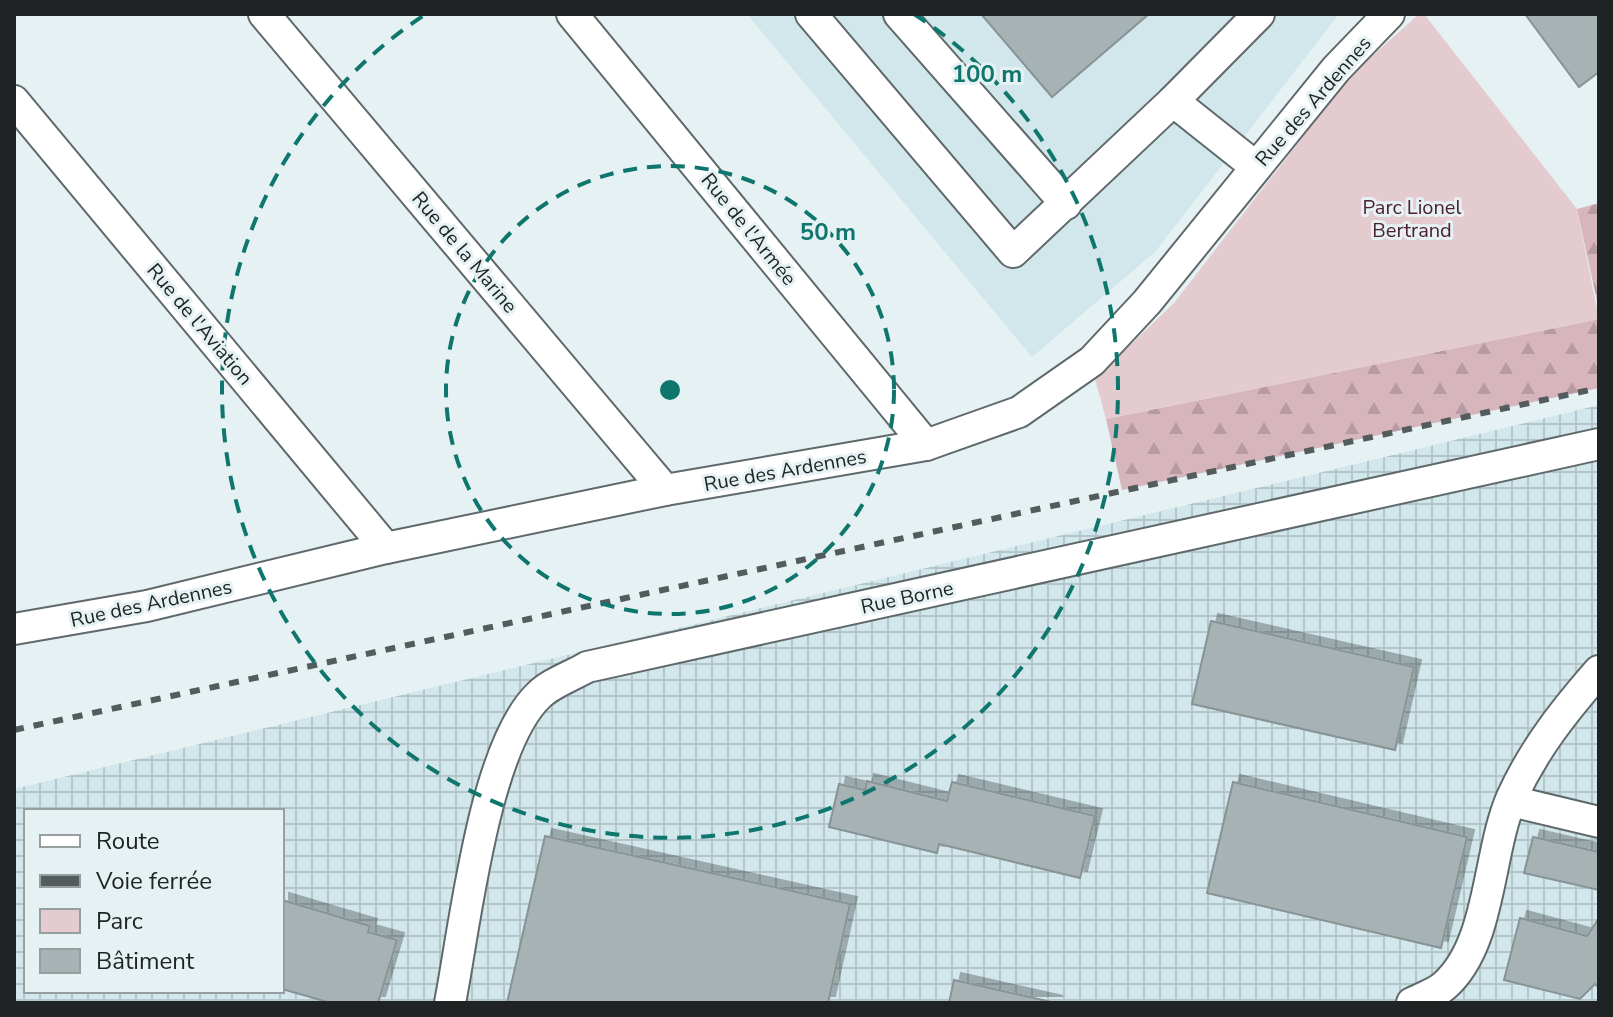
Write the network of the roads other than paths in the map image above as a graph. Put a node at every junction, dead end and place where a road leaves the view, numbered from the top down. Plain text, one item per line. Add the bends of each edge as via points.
1 (264, 14) edge
2 (572, 14) edge
3 (811, 14) edge
4 (899, 14) edge
5 (1259, 14) edge
6 (1389, 14) edge
7 (14, 101) edge
8 (1173, 101) junction
9 (1256, 167) junction
10 (1066, 204) junction
11 (1599, 444) edge
12 (926, 445) junction
13 (665, 490) junction
14 (386, 548) junction
15 (14, 629) edge
16 (1599, 671) edge
17 (1511, 801) junction
18 (1599, 822) edge
19 (450, 1003) edge
20 (1412, 1003) edge

1 - 13 street, Rue de la Marine
2 - 12 street, Rue de l'Armée
3 - 10 street via 1013,252
4 - 10 street
5 - 8 street
6 - 9 street, Rue des Ardennes
7 - 14 street, Rue de l'Aviation
8 - 9 street
8 - 10 street
9 - 12 street, Rue des Ardennes via 1155,293 1092,361 1019,412
11 - 19 street, Rue Borne via 587,667 539,694 512,732 492,785
12 - 13 street, Rue des Ardennes
13 - 14 street, Rue des Ardennes
14 - 15 street, Rue des Ardennes via 136,609
16 - 17 street via 1534,750
17 - 18 street
17 - 20 street via 1475,943 1444,986

